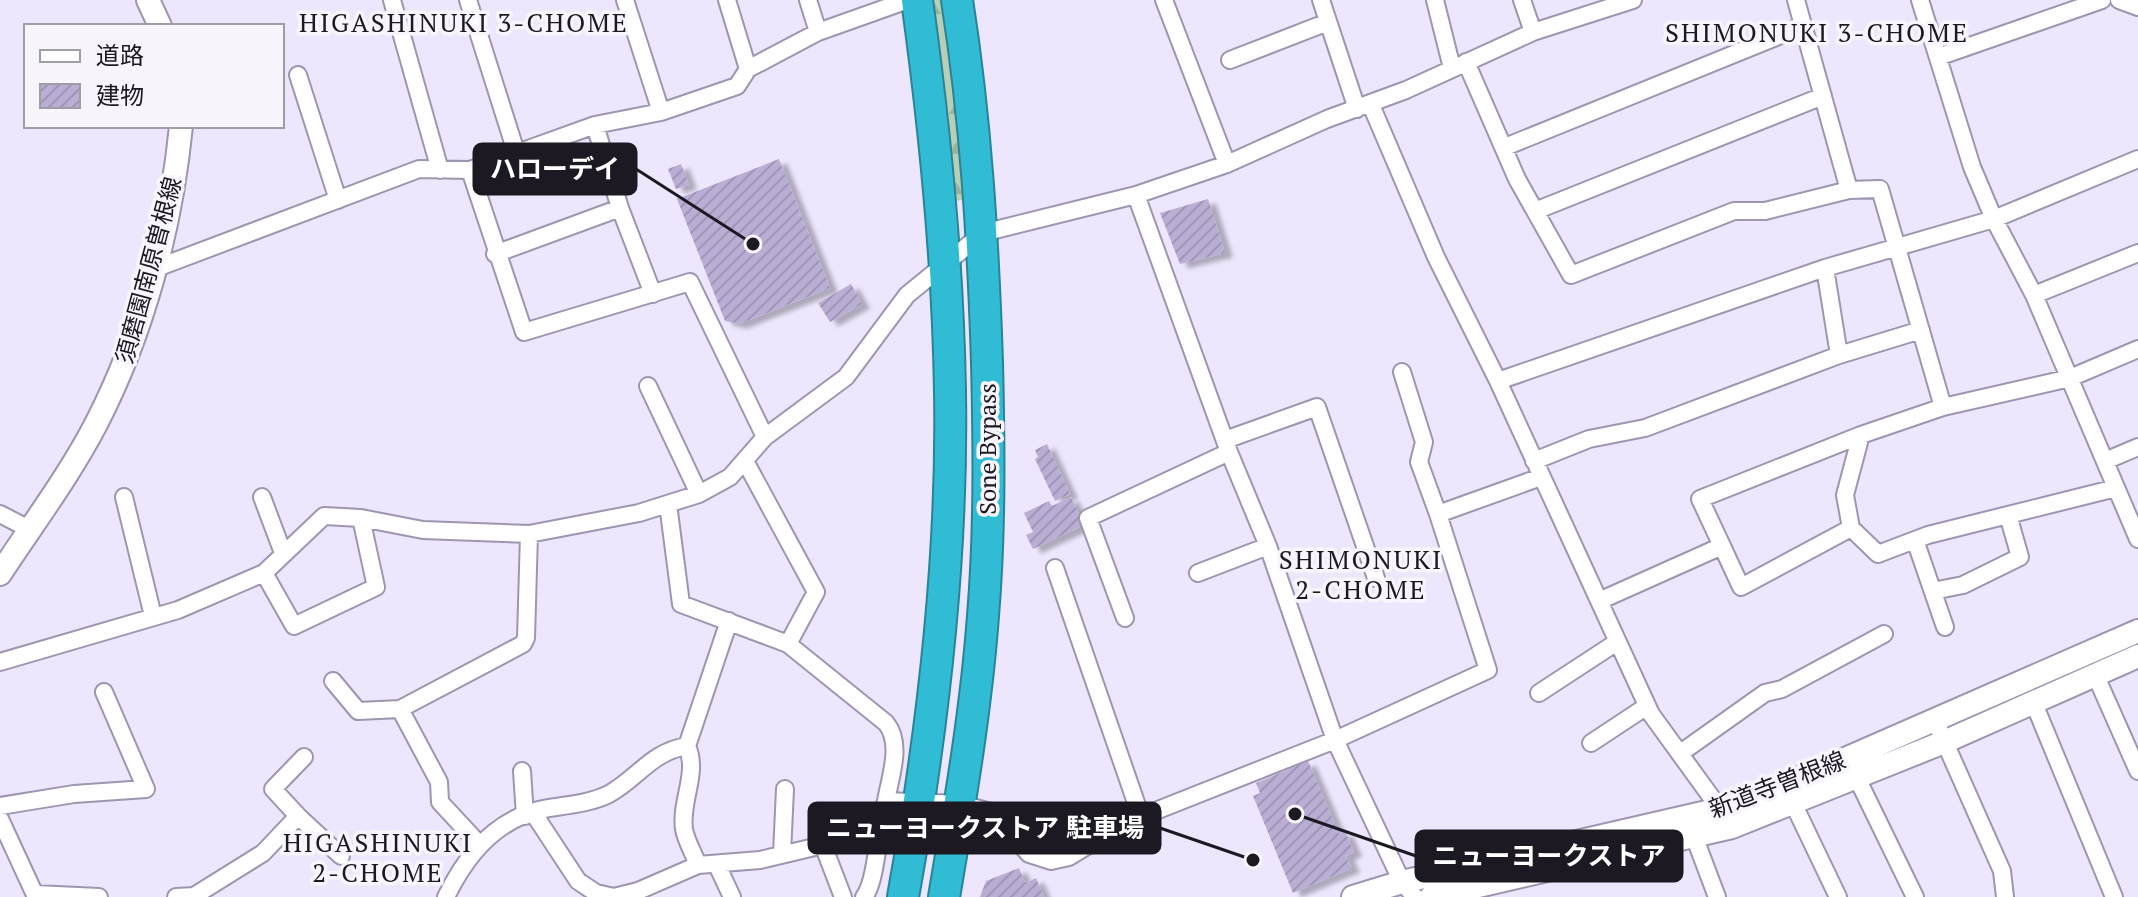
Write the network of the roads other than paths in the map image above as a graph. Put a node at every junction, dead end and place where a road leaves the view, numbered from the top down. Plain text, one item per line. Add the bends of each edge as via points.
1 (148, 0) edge
2 (392, 0) edge
3 (468, 0) edge
4 (625, 0) edge
5 (727, 0) edge
6 (808, 0) edge
7 (908, 0) edge
8 (917, 0) edge
9 (957, 0) edge
10 (1164, 0) edge
11 (1321, 0) edge
12 (1435, 0) edge
13 (1522, 0) edge
14 (1796, 0) edge
15 (1920, 0) edge
16 (2102, 0) edge
17 (2119, 0) edge
18 (1623, 2) edge
19 (2138, 7) edge
20 (1328, 22) junction
21 (159, 24) edge
22 (1803, 26) junction
23 (818, 32) junction
24 (1533, 32) junction
25 (1938, 57) junction
26 (1230, 60) dead end
27 (1459, 65) junction
28 (748, 69) junction
29 (298, 75) dead end
30 (1823, 96) junction
31 (1364, 107) junction
32 (661, 112) junction
33 (595, 125) junction
34 (181, 128) edge
35 (1505, 147) junction
36 (517, 155) junction
37 (2138, 159) edge
38 (1227, 164) junction
39 (440, 170) junction
40 (470, 170) junction
41 (1849, 190) junction
42 (1136, 195) junction
43 (338, 200) junction
44 (620, 208) junction
45 (1535, 211) junction
46 (1994, 219) junction
47 (983, 233) junction
48 (1897, 247) junction
49 (2138, 253) edge
50 (495, 254) junction
51 (946, 267) junction
52 (1825, 268) junction
53 (154, 269) junction
54 (653, 294) junction
55 (2034, 295) junction
56 (1921, 330) junction
57 (2138, 349) edge
58 (1839, 355) junction
59 (1402, 372) dead end
60 (2070, 378) junction
61 (1498, 381) junction
62 (648, 386) dead end
63 (1943, 407) junction
64 (1861, 435) junction
65 (765, 437) junction
66 (1227, 446) junction
67 (2138, 447) edge
68 (745, 461) junction
69 (2105, 461) junction
70 (1537, 469) junction
71 (2116, 488) junction
72 (699, 494) junction
73 (124, 497) dead end
74 (262, 497) dead end
75 (668, 504) junction
76 (0, 514) edge
77 (1438, 514) junction
78 (2008, 515) junction
79 (361, 518) junction
80 (1851, 528) junction
81 (29, 529) junction
82 (529, 534) junction
83 (2138, 539) edge
84 (1915, 540) junction
85 (1268, 546) junction
86 (1722, 546) junction
87 (283, 553) junction
88 (1055, 568) dead end
89 (264, 573) junction
90 (1198, 573) dead end
91 (0, 574) edge
92 (1376, 578) dead end
93 (1933, 591) junction
94 (1599, 601) junction
95 (153, 616) junction
96 (1125, 618) dead end
97 (729, 621) junction
98 (1945, 627) dead end
99 (2138, 631) edge
100 (1884, 634) dead end
101 (1617, 642) junction
102 (788, 644) junction
103 (2138, 656) edge
104 (0, 662) edge
105 (2095, 674) junction
106 (333, 681) dead end
107 (104, 692) dead end
108 (1539, 693) dead end
109 (2033, 701) junction
110 (1647, 706) junction
111 (400, 709) junction
112 (1935, 720) junction
113 (1335, 740) junction
114 (1944, 742) junction
115 (1591, 743) dead end
116 (687, 746) junction
117 (1682, 752) junction
118 (304, 757) dead end
119 (522, 771) dead end
120 (2138, 771) edge
121 (1857, 778) junction
122 (785, 789) dead end
123 (886, 801) junction
124 (920, 801) junction
125 (960, 804) junction
126 (1794, 805) junction
127 (0, 806) edge
128 (529, 815) junction
129 (298, 816) junction
130 (1141, 817) junction
131 (1726, 818) junction
132 (0, 819) edge
133 (1694, 836) junction
134 (478, 843) junction
135 (782, 854) junction
136 (341, 856) dead end
137 (698, 865) junction
138 (717, 865) junction
139 (1408, 889) edge
140 (35, 896) edge
141 (99, 897) edge
142 (176, 897) edge
143 (446, 897) edge
144 (732, 897) edge
145 (843, 897) edge
146 (864, 897) edge
147 (903, 897) edge
148 (944, 897) edge
149 (1353, 897) edge
150 (1431, 897) edge
151 (1717, 897) edge
152 (1838, 897) edge
153 (1915, 897) edge
154 (2005, 897) edge
155 (2114, 897) edge

1 - 21 main road
2 - 39 street
3 - 36 street
4 - 32 street
5 - 28 street
6 - 23 street
7 - 23 street
8 - 51 highway, Sone Bypass
9 - 47 highway, Sone Bypass
10 - 38 street
11 - 20 street
12 - 27 street
13 - 24 street
14 - 22 street
15 - 25 street
16 - 25 street
17 - 19 street
18 - 24 street
20 - 26 street
20 - 31 street
22 - 30 street
22 - 35 street
23 - 28 street
24 - 27 street
25 - 46 street
27 - 31 street
27 - 35 street
28 - 32 street via 737,86
29 - 43 street
30 - 41 street
30 - 45 street
31 - 38 street
31 - 61 street
32 - 33 street
33 - 36 street
33 - 44 street
34 - 53 main road, 須磨園南原曽根線 via 176,178
35 - 45 street
36 - 40 street
37 - 46 street
38 - 42 street
39 - 40 street
39 - 43 street via 419,169
40 - 50 street
41 - 45 street via 1765,211 1734,211 1571,275
41 - 48 street via 1880,189
42 - 47 street
42 - 66 street
43 - 53 street
44 - 50 street
44 - 54 street
46 - 48 street
46 - 55 street
47 - 51 street
47 - 125 highway, Sone Bypass via 989,483 984,614
48 - 52 street
48 - 56 street
49 - 55 street
50 - 54 street via 524,332
51 - 65 street via 907,295 846,377
51 - 124 highway, Sone Bypass via 948,502 943,603
52 - 58 street
52 - 61 street
53 - 81 main road, 須磨園南原曽根線 via 129,353 95,427
54 - 65 street via 690,282
55 - 60 street
56 - 58 street
56 - 63 street
57 - 60 street
58 - 70 street via 1645,428 1589,439
59 - 77 street via 1424,442 1419,462
60 - 63 street
60 - 69 street
61 - 70 street
62 - 72 street
63 - 64 street
64 - 80 street via 1845,495
64 - 86 street via 1700,499
65 - 68 street
66 - 85 street
66 - 92 street via 1317,407
66 - 96 street via 1088,518
67 - 69 street
68 - 72 street via 730,477
68 - 102 street via 816,592
69 - 71 street
70 - 77 street
70 - 94 street
71 - 78 street
71 - 83 street
72 - 75 street
73 - 95 street
74 - 87 street
75 - 82 street
75 - 97 street via 681,604
76 - 81 street
77 - 113 street via 1488,670
78 - 84 street
78 - 93 street via 2020,557 1963,585
79 - 82 street via 423,530
79 - 87 street via 324,516
79 - 89 street via 376,587 294,626
80 - 84 street via 1878,554
80 - 86 street via 1741,587
81 - 91 main road, 須磨園南原曽根線
82 - 111 street via 523,644
84 - 93 street
85 - 90 street
85 - 113 street
86 - 94 street
87 - 89 street
88 - 130 street
89 - 95 street
93 - 98 street
94 - 101 street
95 - 104 street
97 - 102 street
97 - 116 street
99 - 112 main road, 新道寺曽根線
100 - 117 street via 1765,693
101 - 108 street
101 - 110 street
102 - 123 street via 892,731 895,748
103 - 105 main road, 新道寺曽根線
105 - 109 main road, 新道寺曽根線
105 - 120 street
106 - 111 street via 358,711
107 - 127 street via 146,789
109 - 114 main road, 新道寺曽根線
109 - 155 street
110 - 115 street
110 - 117 street
111 - 134 street via 439,782 440,802
112 - 114 street
112 - 131 main road, 新道寺曽根線
113 - 130 street
113 - 139 street
114 - 121 main road, 新道寺曽根線
114 - 154 street via 2002,871
116 - 128 street via 656,755 600,798
116 - 137 street via 691,778 684,827
117 - 131 street
118 - 129 street via 273,789
119 - 128 street
121 - 126 main road, 新道寺曽根線
121 - 153 street
122 - 135 street
123 - 124 street
123 - 146 street via 870,889
124 - 125 street
124 - 147 highway, Sone Bypass
125 - 130 street via 991,812 1029,854 1051,861 1069,857
125 - 148 highway, Sone Bypass
126 - 131 main road, 新道寺曽根線
126 - 152 street
128 - 134 street
128 - 137 street via 578,881 596,893 614,897 638,891
129 - 136 street
129 - 142 street via 263,853 194,896
131 - 133 main road, 新道寺曽根線
131 - 139 main road, 新道寺曽根線
132 - 140 street
133 - 150 main road, 新道寺曽根線
133 - 151 street
134 - 143 street
135 - 138 street
135 - 145 street via 823,845
137 - 138 street
138 - 144 street
139 - 149 main road, 新道寺曽根線
140 - 141 street

